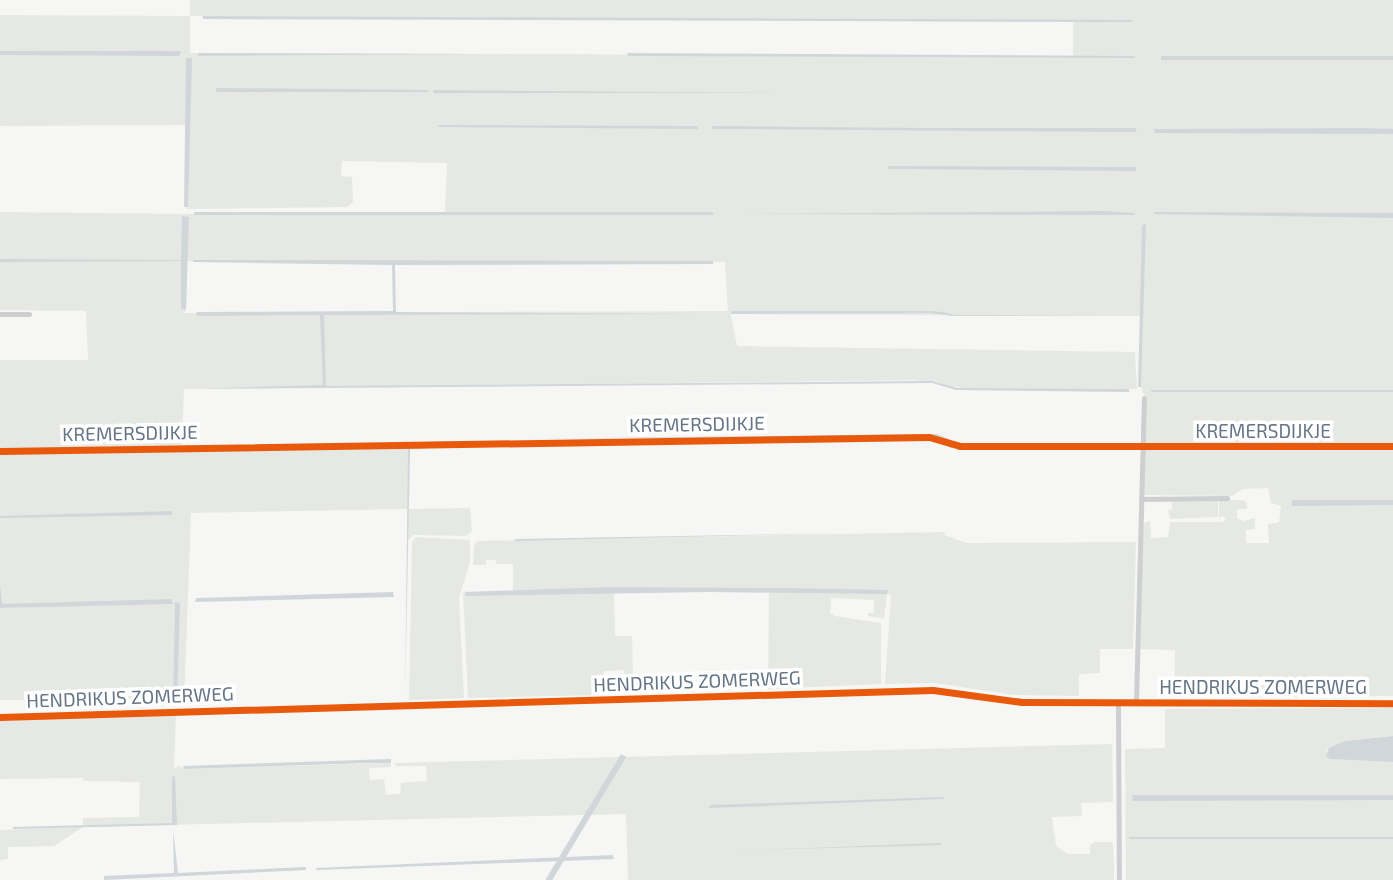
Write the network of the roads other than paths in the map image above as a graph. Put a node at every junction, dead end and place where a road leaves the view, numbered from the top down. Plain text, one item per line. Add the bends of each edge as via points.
1 (0, 314) edge
2 (29, 314) dead end
3 (1144, 398) dead end
4 (1227, 498) dead end
5 (1141, 499) junction
6 (1136, 702) junction
7 (1118, 703) junction
8 (1393, 703) edge
9 (0, 717) edge
10 (1119, 880) edge

1 - 2 street
3 - 5 street, HENDRIKUS ZOMERWEG
4 - 5 street
5 - 6 street, HENDRIKUS ZOMERWEG
6 - 7 street, HENDRIKUS ZOMERWEG
6 - 8 street, HENDRIKUS ZOMERWEG
7 - 9 street, HENDRIKUS ZOMERWEG via 1011,702 933,690
7 - 10 street

